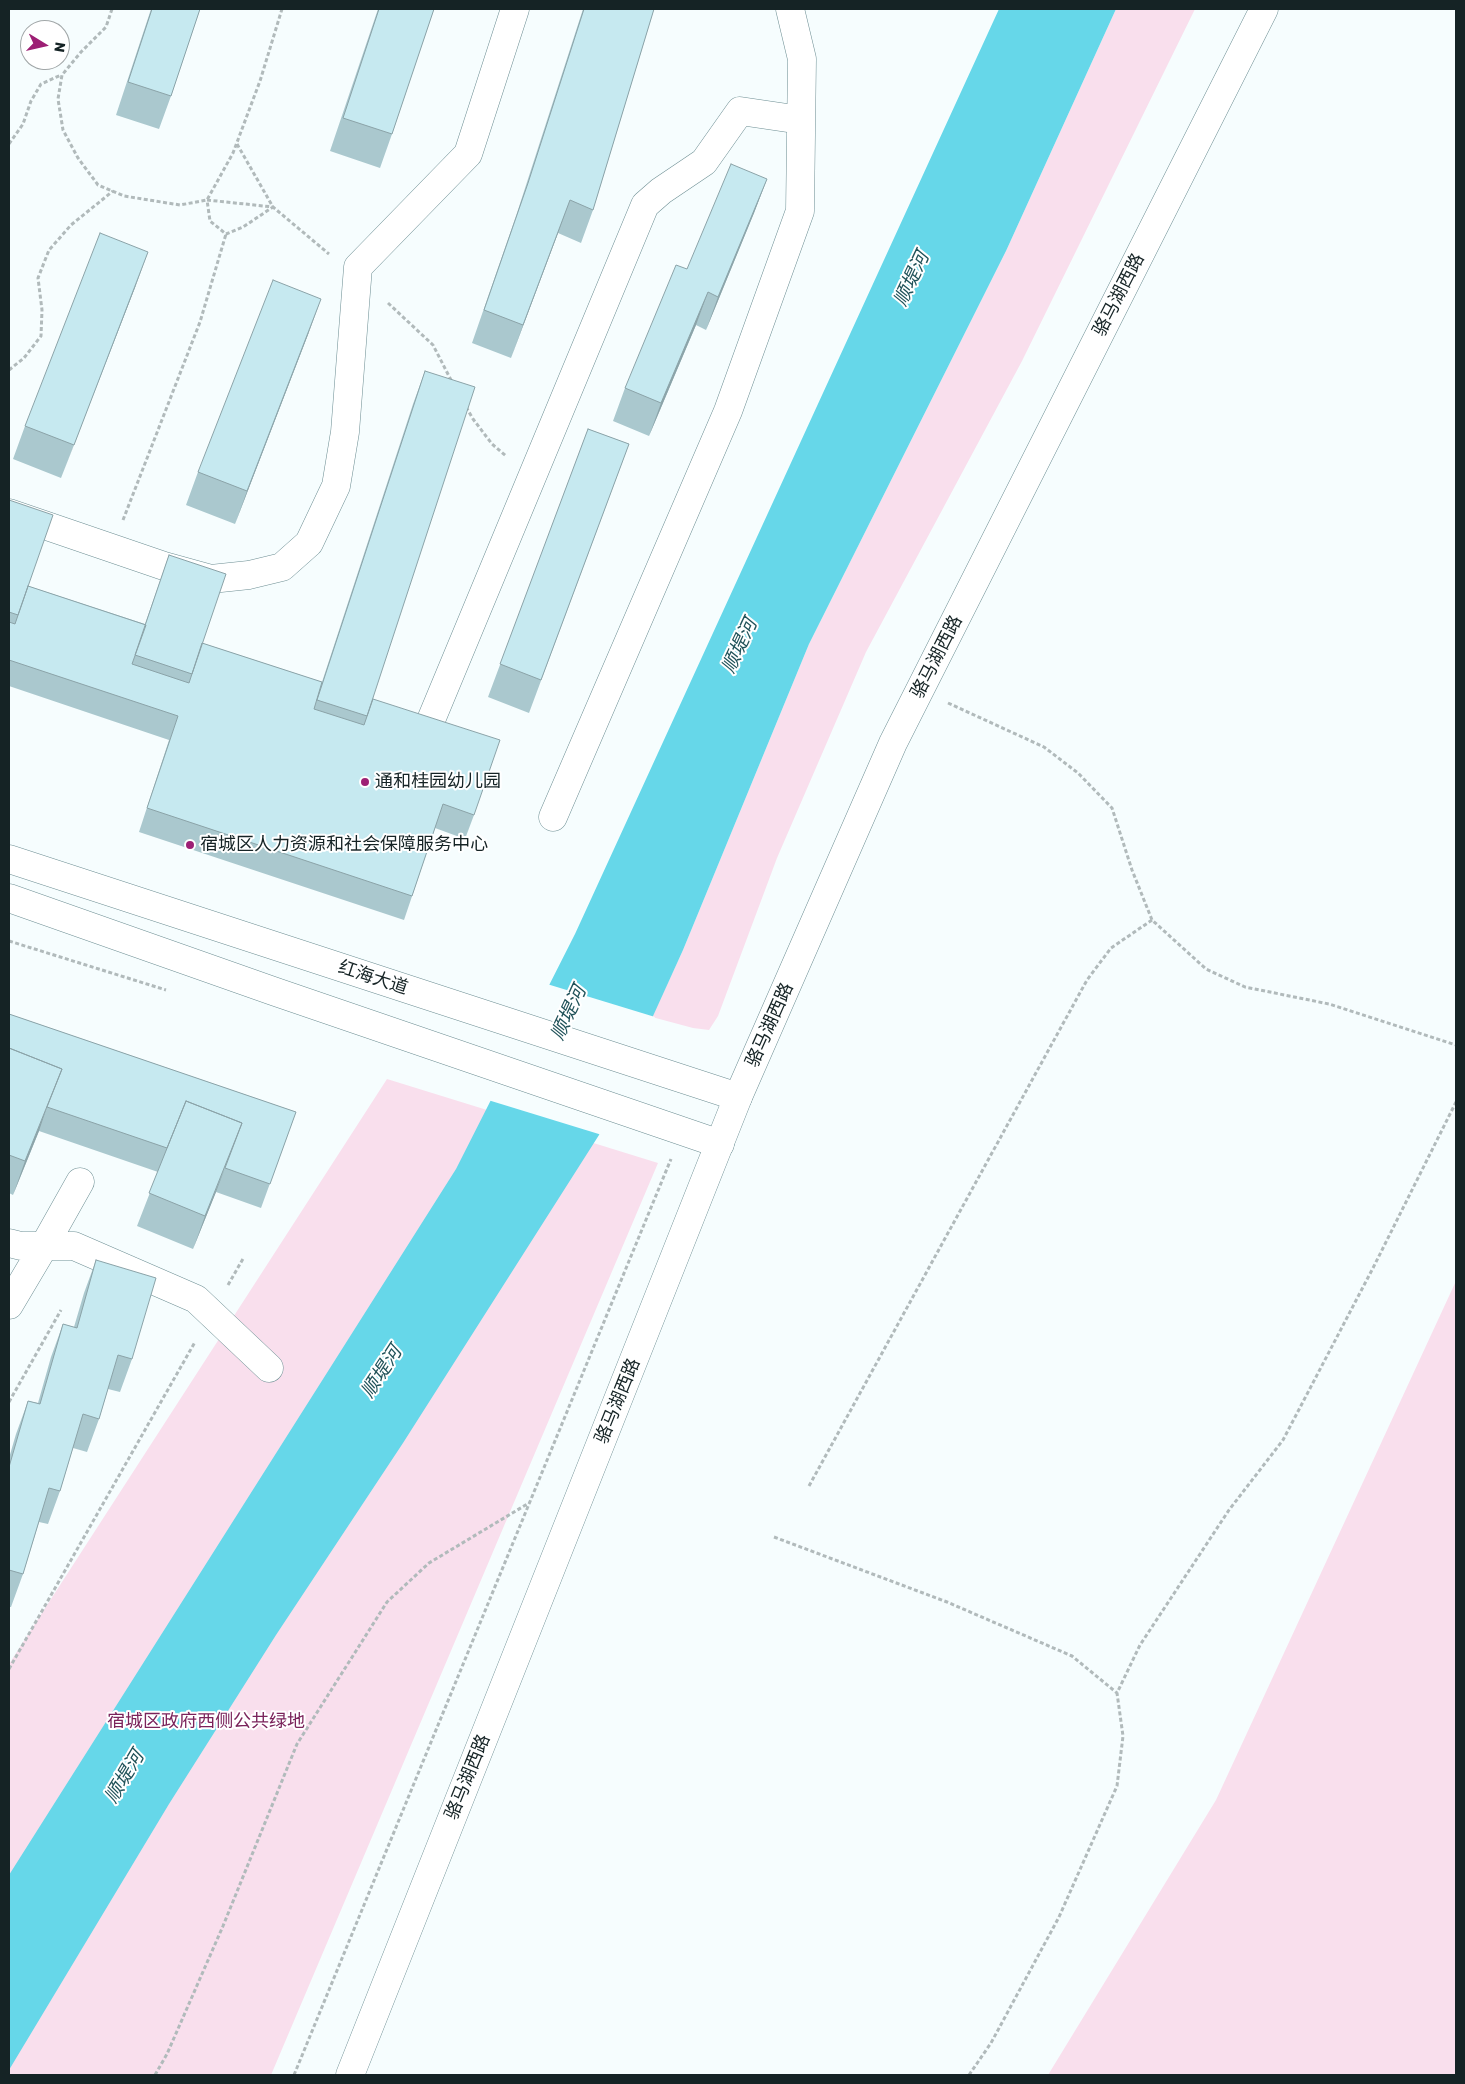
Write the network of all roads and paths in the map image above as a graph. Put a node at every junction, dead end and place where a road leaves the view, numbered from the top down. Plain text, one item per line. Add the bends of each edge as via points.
1 (112, 9) edge
2 (282, 9) edge
3 (515, 9) edge
4 (790, 9) edge
5 (1264, 9) edge
6 (62, 75) junction
7 (801, 120) junction
8 (9, 144) edge
9 (113, 191) junction
10 (206, 200) junction
11 (226, 234) junction
12 (9, 370) edge
13 (9, 512) edge
14 (113, 548) junction
15 (920, 690) junction
16 (431, 720) edge
17 (553, 817) dead end
18 (9, 859) edge
19 (9, 898) edge
20 (1152, 920) junction
21 (1456, 1045) edge
22 (738, 1097) junction
23 (1456, 1102) edge
24 (683, 1131) junction
25 (720, 1144) junction
26 (80, 1182) dead end
27 (9, 1243) edge
28 (44, 1246) junction
29 (244, 1257) dead end
30 (9, 1305) edge
31 (60, 1310) dead end
32 (212, 1314) junction
33 (269, 1368) dead end
34 (9, 1402) edge
35 (809, 1486) dead end
36 (530, 1503) junction
37 (774, 1537) dead end
38 (9, 1669) edge
39 (1117, 1693) junction
40 (155, 2075) edge
41 (294, 2075) edge
42 (350, 2075) edge
43 (969, 2075) edge

1 - 6 path via 106,27
2 - 10 path via 233,153
3 - 14 street via 468,154 358,267 345,432 336,486 309,544 282,567 211,580
4 - 7 street via 802,59
5 - 15 street, 骆马湖西路
6 - 8 path via 41,84 23,124
6 - 9 path via 58,99 63,130 98,185
7 - 16 street via 740,111 704,162 645,205
7 - 17 street via 800,211 728,411
9 - 10 path via 124,196 180,205
9 - 12 path via 71,225 49,250 38,278 41,336 24,358
10 - 11 path via 210,221
10 - 11 path via 273,207
11 - 14 path via 200,322
13 - 14 street
15 - 20 path via 1044,747 1078,773 1112,808
15 - 22 street, 骆马湖西路 via 893,743
18 - 22 street, 红海大道
19 - 24 street
20 - 21 path via 1206,969 1245,987 1329,1004
20 - 35 path via 1112,948 1086,980
22 - 25 street, 骆马湖西路
23 - 39 path via 1284,1440 1229,1510 1181,1580 1140,1645
24 - 25 street
24 - 36 path
25 - 42 street, 骆马湖西路
26 - 28 street
27 - 28 street
28 - 30 street
28 - 32 street via 74,1246 196,1299
29 - 32 path
31 - 34 path
32 - 33 street
32 - 38 path
36 - 40 path via 428,1563 387,1602 297,1744 223,1926
36 - 41 path
37 - 39 path via 947,1602 1072,1656
39 - 43 path via 1123,1736 1117,1786 1059,1917 991,2043

